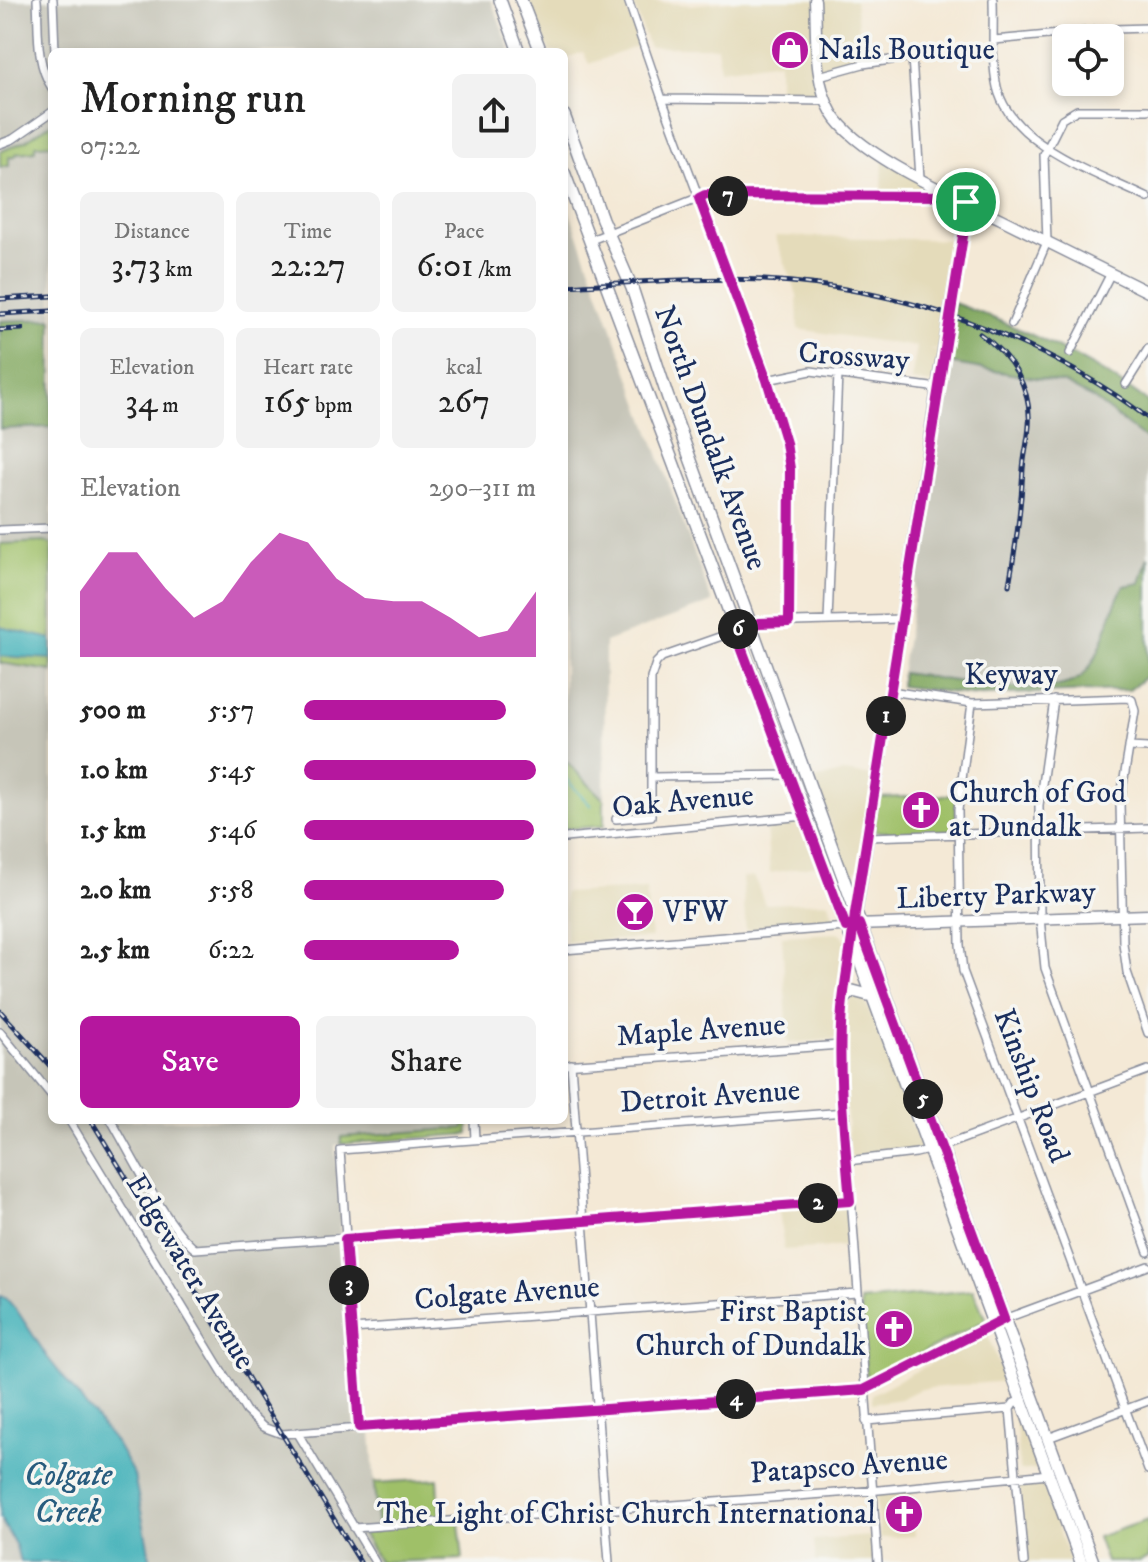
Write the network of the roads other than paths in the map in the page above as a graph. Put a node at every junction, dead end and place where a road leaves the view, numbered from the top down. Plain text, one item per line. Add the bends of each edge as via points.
1 (37, 0) edge
2 (53, 0) edge
3 (500, 0) edge
4 (521, 0) edge
5 (628, 0) edge
6 (815, 0) edge
7 (993, 0) edge
8 (1148, 28) edge
9 (994, 40) junction
10 (55, 48) edge
11 (518, 48) edge
12 (539, 48) edge
13 (819, 76) junction
14 (48, 81) edge
15 (662, 99) junction
16 (826, 101) junction
17 (1148, 110) edge
18 (48, 115) edge
19 (568, 126) edge
20 (0, 144) edge
21 (1047, 150) junction
22 (586, 175) junction
23 (568, 178) edge
24 (920, 178) junction
25 (568, 186) edge
26 (954, 196) junction
27 (699, 198) junction
28 (1148, 198) edge
29 (966, 202) junction
30 (608, 234) junction
31 (591, 240) junction
32 (1047, 242) junction
33 (1111, 273) junction
34 (1148, 292) edge
35 (1012, 324) dead end
36 (1148, 349) edge
37 (1070, 353) dead end
38 (838, 374) junction
39 (767, 380) junction
40 (1126, 384) dead end
41 (938, 388) junction
42 (48, 528) edge
43 (0, 530) edge
44 (902, 619) junction
45 (828, 621) junction
46 (789, 622) junction
47 (752, 625) junction
48 (735, 631) junction
49 (890, 691) junction
50 (1054, 700) junction
51 (972, 703) junction
52 (1129, 747) junction
53 (1148, 748) edge
54 (790, 775) junction
55 (651, 777) junction
56 (806, 816) junction
57 (616, 819) dead end
58 (1148, 828) edge
59 (1119, 829) junction
60 (1039, 833) junction
61 (959, 835) junction
62 (868, 837) junction
63 (568, 838) edge
64 (1148, 915) edge
65 (1122, 916) junction
66 (1040, 918) junction
67 (961, 921) junction
68 (853, 922) junction
69 (852, 942) junction
70 (568, 950) edge
71 (872, 996) junction
72 (843, 1000) junction
73 (1144, 1007) edge
74 (0, 1032) edge
75 (1148, 1033) edge
76 (841, 1045) junction
77 (568, 1064) edge
78 (1148, 1070) edge
79 (48, 1091) edge
80 (1089, 1091) junction
81 (845, 1112) junction
82 (1017, 1118) junction
83 (71, 1124) edge
84 (113, 1124) edge
85 (474, 1124) edge
86 (577, 1131) junction
87 (475, 1139) junction
88 (935, 1149) junction
89 (847, 1161) junction
90 (850, 1201) junction
91 (583, 1221) junction
92 (345, 1239) junction
93 (1148, 1252) edge
94 (1148, 1266) edge
95 (1082, 1291) junction
96 (857, 1293) junction
97 (590, 1312) junction
98 (998, 1322) junction
99 (352, 1329) junction
100 (864, 1390) junction
101 (1022, 1400) junction
102 (1148, 1401) edge
103 (597, 1409) junction
104 (1010, 1409) junction
105 (1125, 1410) junction
106 (866, 1421) junction
107 (359, 1427) junction
108 (297, 1432) junction
109 (1048, 1438) junction
110 (1148, 1470) edge
111 (1049, 1474) junction
112 (1016, 1478) junction
113 (872, 1490) junction
114 (604, 1510) junction
115 (354, 1528) junction
116 (375, 1562) edge
117 (609, 1562) edge
118 (878, 1562) edge
119 (1024, 1562) edge
120 (1081, 1562) edge
121 (1093, 1562) edge

1 - 14 street via 39,51
2 - 10 street
3 - 11 main road
4 - 12 main road
5 - 15 street
6 - 13 street
7 - 9 street
8 - 9 street
9 - 21 street via 1003,106
13 - 16 street
13 - 24 street via 912,57
15 - 16 street
15 - 27 street
16 - 24 street via 851,134
17 - 21 street via 1077,110 1062,119
18 - 20 street
19 - 22 main road, North Dundalk Avenue
21 - 28 street
21 - 32 street
22 - 23 street
22 - 30 main road, North Dundalk Avenue
24 - 26 street
25 - 31 main road, North Dundalk Avenue
26 - 27 street
26 - 29 street
27 - 30 street
27 - 39 street
29 - 32 street
29 - 41 street
30 - 31 street
30 - 47 main road, North Dundalk Avenue
31 - 48 main road, North Dundalk Avenue
32 - 33 street
32 - 35 street
33 - 34 street
33 - 37 street
36 - 40 street
38 - 39 street, Crossway via 799,372
38 - 41 street, Crossway
38 - 45 street
39 - 46 street via 789,458
41 - 44 street
42 - 43 street
44 - 45 street
44 - 49 street
45 - 46 street
46 - 47 street
47 - 48 street
47 - 68 main road, North Dundalk Avenue
48 - 54 main road, North Dundalk Avenue
48 - 55 street via 667,654 656,663 651,678
49 - 51 street, Keyway
49 - 62 street
50 - 51 street, Keyway
50 - 52 street, Keyway via 1132,700
50 - 60 street
51 - 61 street, Kinship Road via 960,779
52 - 53 street
52 - 59 street
54 - 55 street
54 - 56 main road, North Dundalk Avenue
55 - 57 street via 651,816
56 - 63 street, Oak Avenue
56 - 68 main road, North Dundalk Avenue
58 - 59 street
59 - 60 street
59 - 65 street
60 - 61 street
60 - 66 street
61 - 62 street
61 - 67 street, Kinship Road
62 - 68 street
64 - 65 street, Liberty Parkway
65 - 66 street, Liberty Parkway
65 - 73 street via 1126,965
66 - 67 street, Liberty Parkway
66 - 80 street via 1045,968
67 - 68 street, Liberty Parkway
67 - 82 street, Kinship Road via 965,978
68 - 69 main road, North Dundalk Avenue
68 - 70 street
68 - 88 main road, North Dundalk Avenue
69 - 71 main road, North Dundalk Avenue
69 - 72 street
71 - 72 main road via 853,991
71 - 88 main road, North Dundalk Avenue
72 - 76 street
73 - 75 street
74 - 79 street
76 - 77 street, Maple Avenue
76 - 81 street
77 - 86 street
78 - 80 street
80 - 82 street
80 - 93 street
81 - 86 street, Detroit Avenue
81 - 89 street
82 - 88 street
82 - 95 street, Kinship Road
83 - 108 street, Edgewater Avenue via 246,1411 263,1427 282,1434
84 - 92 street via 170,1219 195,1249
85 - 87 street
86 - 87 street, Detroit Avenue
86 - 91 street
87 - 92 street, Detroit Avenue via 340,1150
88 - 89 street
88 - 98 main road, North Dundalk Avenue
89 - 90 street
90 - 91 street
90 - 96 street
91 - 92 street
91 - 97 street
92 - 99 street
94 - 95 street
95 - 98 street
95 - 105 street, Kinship Road
96 - 97 street, Colgate Avenue
96 - 100 street
97 - 99 street, Colgate Avenue
97 - 103 street
98 - 100 street
98 - 101 main road, North Dundalk Avenue
98 - 109 main road, North Dundalk Avenue
99 - 107 street
100 - 103 street
100 - 106 street
101 - 104 street
101 - 111 main road, North Dundalk Avenue
102 - 105 street
103 - 107 street
103 - 114 street
104 - 106 street
104 - 112 street
105 - 109 street
105 - 110 street, Kinship Road
106 - 113 street
107 - 108 street
108 - 115 street
109 - 121 main road, North Dundalk Avenue
111 - 112 street, Patapsco Avenue
111 - 120 main road, North Dundalk Avenue
112 - 113 street, Patapsco Avenue
112 - 119 street
113 - 114 street, Patapsco Avenue
113 - 118 street
114 - 115 street, Patapsco Avenue
114 - 117 street
115 - 116 street

